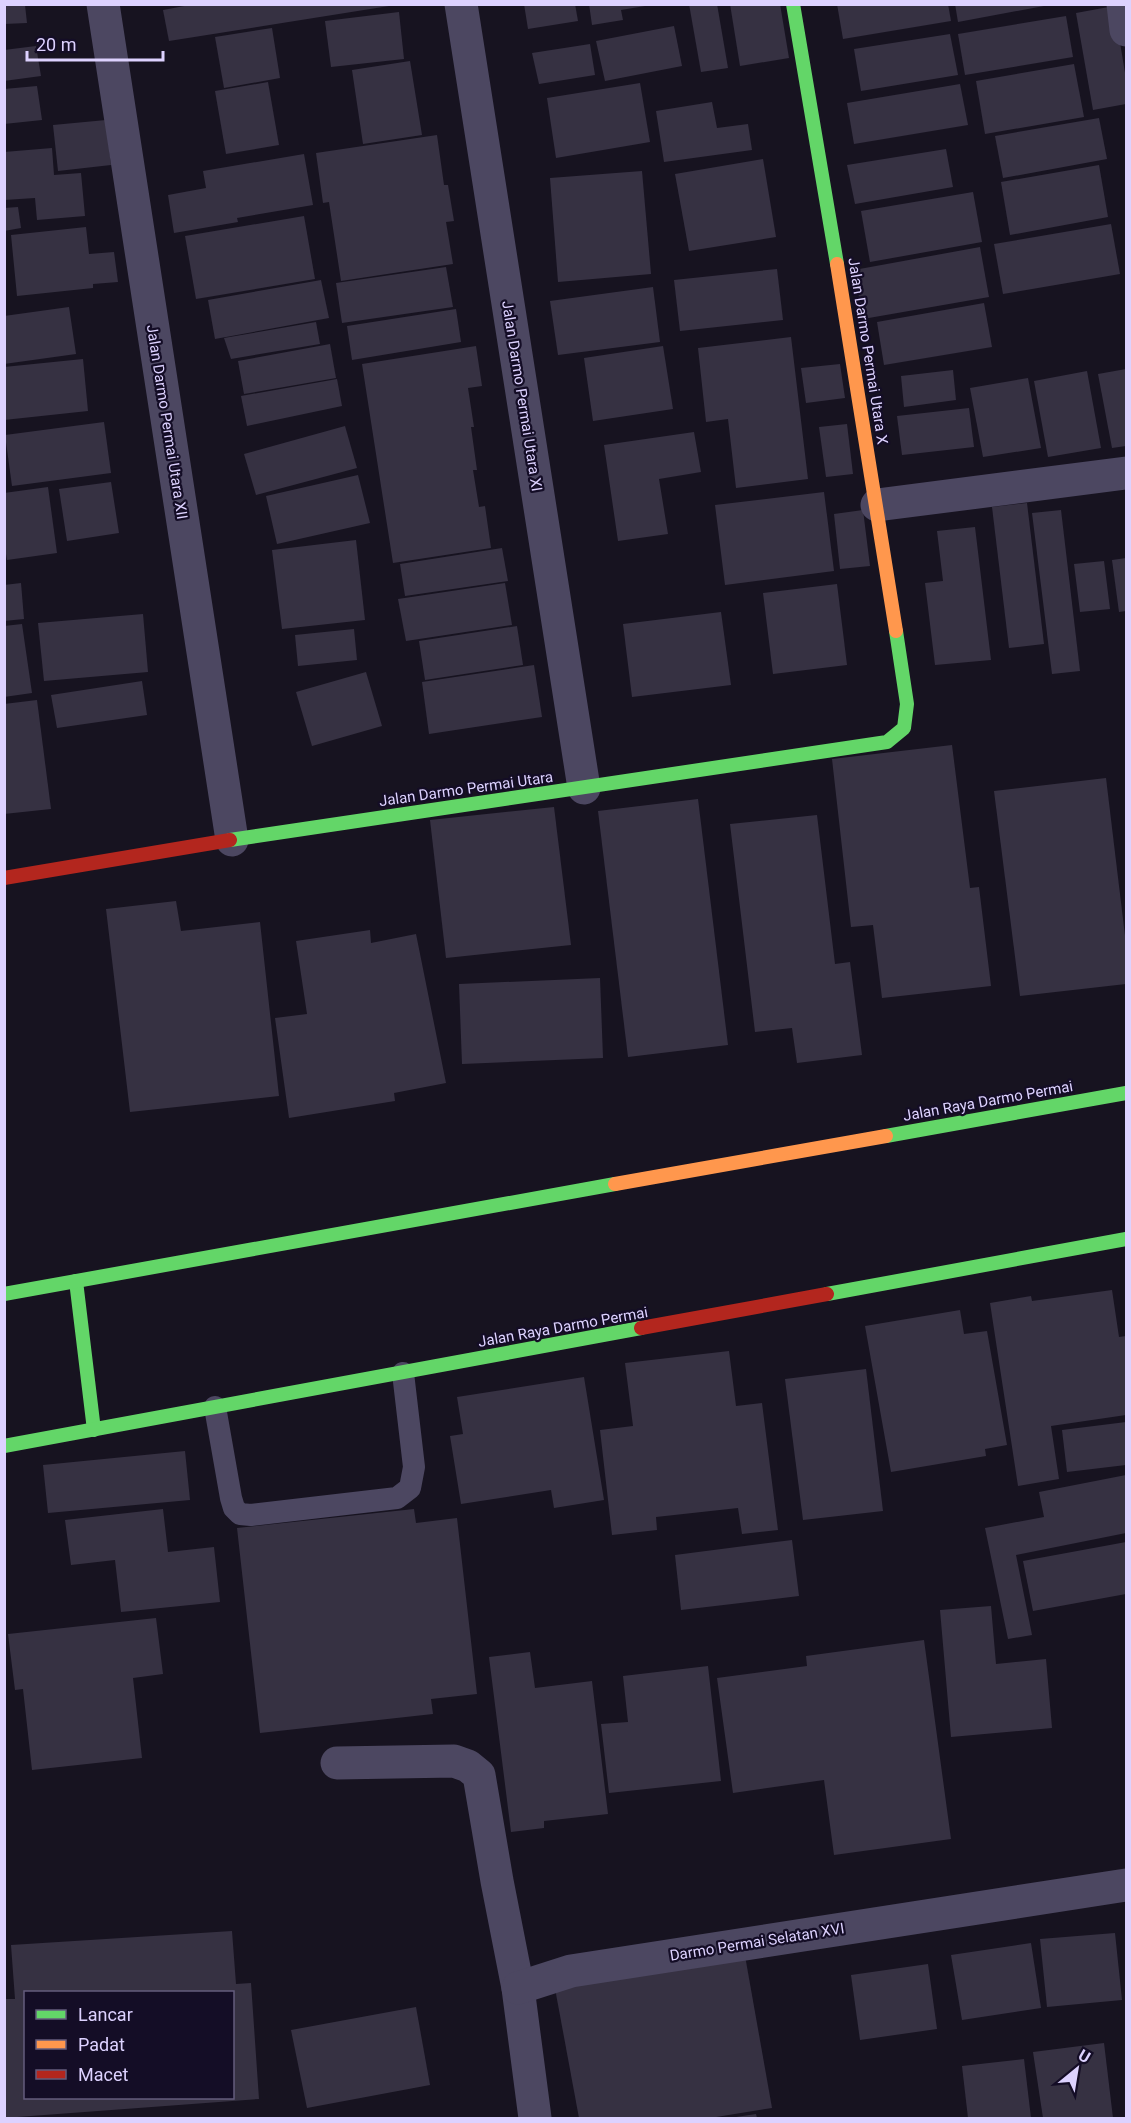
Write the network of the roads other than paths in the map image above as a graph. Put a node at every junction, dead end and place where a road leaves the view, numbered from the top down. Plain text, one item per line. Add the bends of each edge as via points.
1 (103, 4) edge
2 (461, 4) edge
3 (793, 4) edge
4 (1123, 4) edge
5 (1126, 30) edge
6 (1126, 472) edge
7 (877, 505) junction
8 (907, 704) joint
9 (584, 788) junction
10 (232, 840) junction
11 (4, 878) edge
12 (1126, 1093) edge
13 (1126, 1239) edge
14 (75, 1281) junction
15 (4, 1294) edge
16 (403, 1373) junction
17 (215, 1407) junction
18 (94, 1430) junction
19 (4, 1446) edge
20 (337, 1763) dead end
21 (1126, 1885) edge
22 (518, 1988) junction
23 (535, 2118) edge

1 - 10 street, Jalan Darmo Permai Utara XII
2 - 9 street, Jalan Darmo Permai Utara XI
3 - 7 street, Jalan Darmo Permai Utara X
4 - 5 street
6 - 7 street
7 - 8 street, Jalan Darmo Permai Utara X
8 - 9 street, Jalan Darmo Permai Utara via 904,728 887,742
9 - 10 street, Jalan Darmo Permai Utara
10 - 11 street, Jalan Darmo Permai Utara
12 - 14 street, Jalan Raya Darmo Permai
13 - 16 street, Jalan Raya Darmo Permai
14 - 15 street, Jalan Raya Darmo Permai
14 - 18 street
16 - 17 street, Jalan Raya Darmo Permai
16 - 17 lane via 414,1467 410,1488 397,1498 240,1514 231,1498
17 - 18 street, Jalan Raya Darmo Permai
18 - 19 street, Jalan Raya Darmo Permai
20 - 22 street via 454,1761 479,1775
21 - 22 street, Darmo Permai Selatan XVI via 571,1971
22 - 23 street

